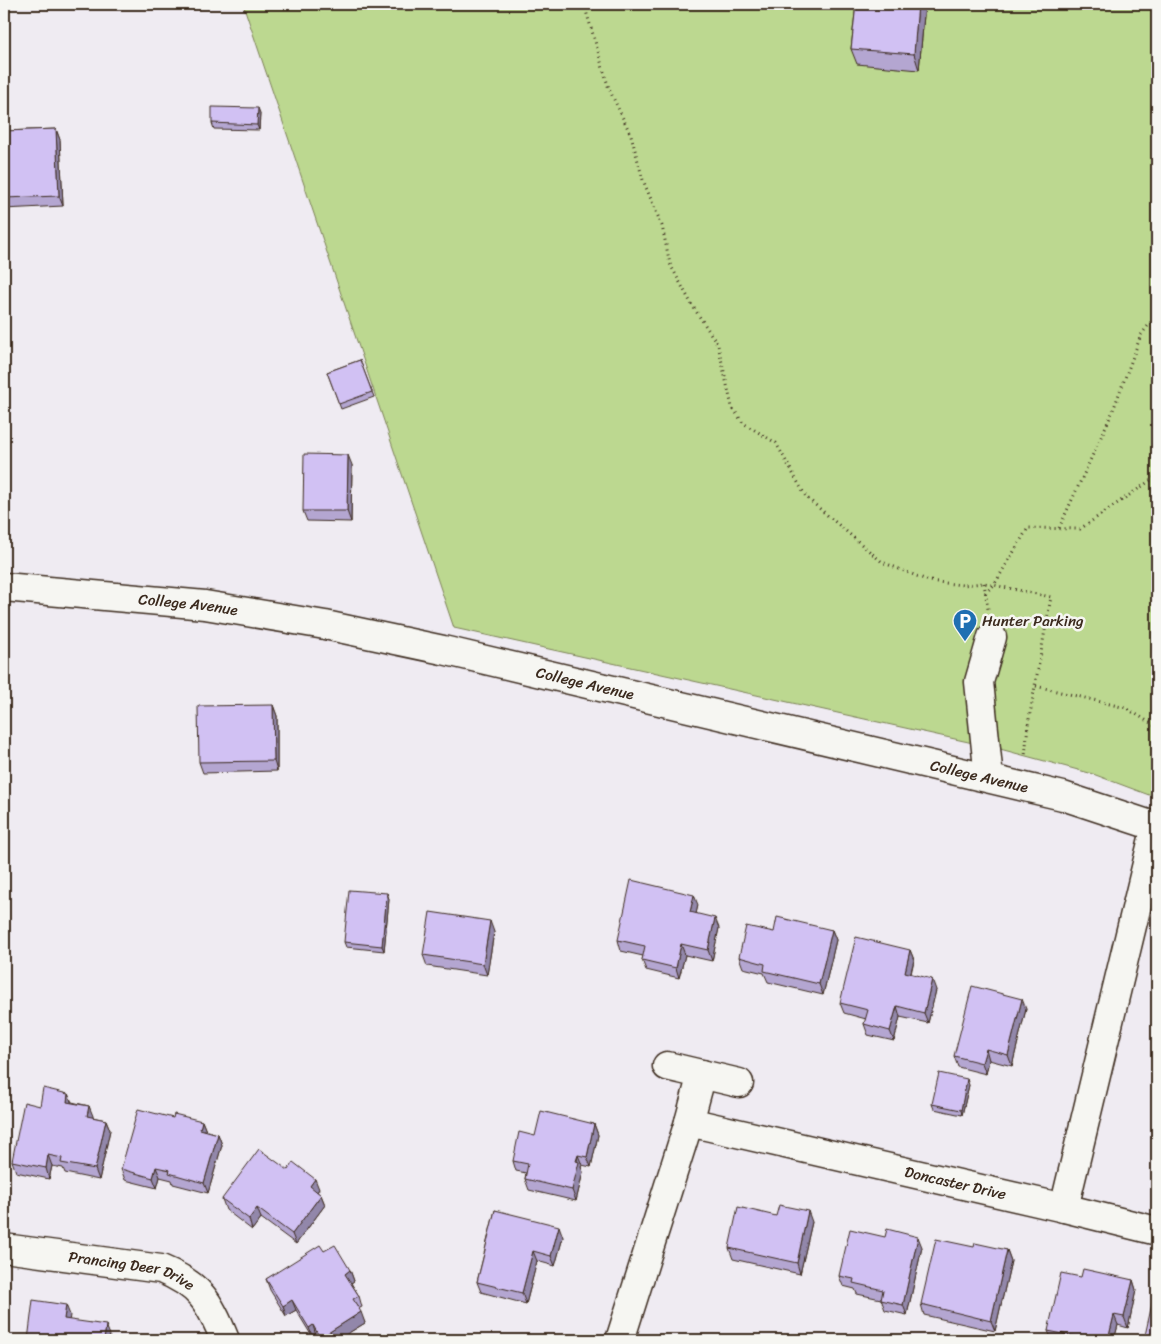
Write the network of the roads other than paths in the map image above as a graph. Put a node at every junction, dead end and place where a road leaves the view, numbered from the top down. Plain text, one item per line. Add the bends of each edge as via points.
1 (4, 586) edge
2 (992, 636) dead end
3 (988, 778) junction
4 (1157, 826) edge
5 (666, 1066) dead end
6 (702, 1074) junction
7 (739, 1083) dead end
8 (689, 1122) junction
9 (1064, 1208) junction
10 (1157, 1231) edge
11 (4, 1248) edge
12 (226, 1340) edge
13 (620, 1340) edge

1 - 3 street, College Avenue via 205,605 325,625
2 - 3 street via 979,682
3 - 4 street, College Avenue via 1063,796
4 - 9 street
5 - 6 street
6 - 7 street
6 - 8 street
8 - 9 street, Doncaster Drive
8 - 13 street
9 - 10 street, Doncaster Drive
11 - 12 street, Prancing Deer Drive via 161,1269 182,1277 212,1308

